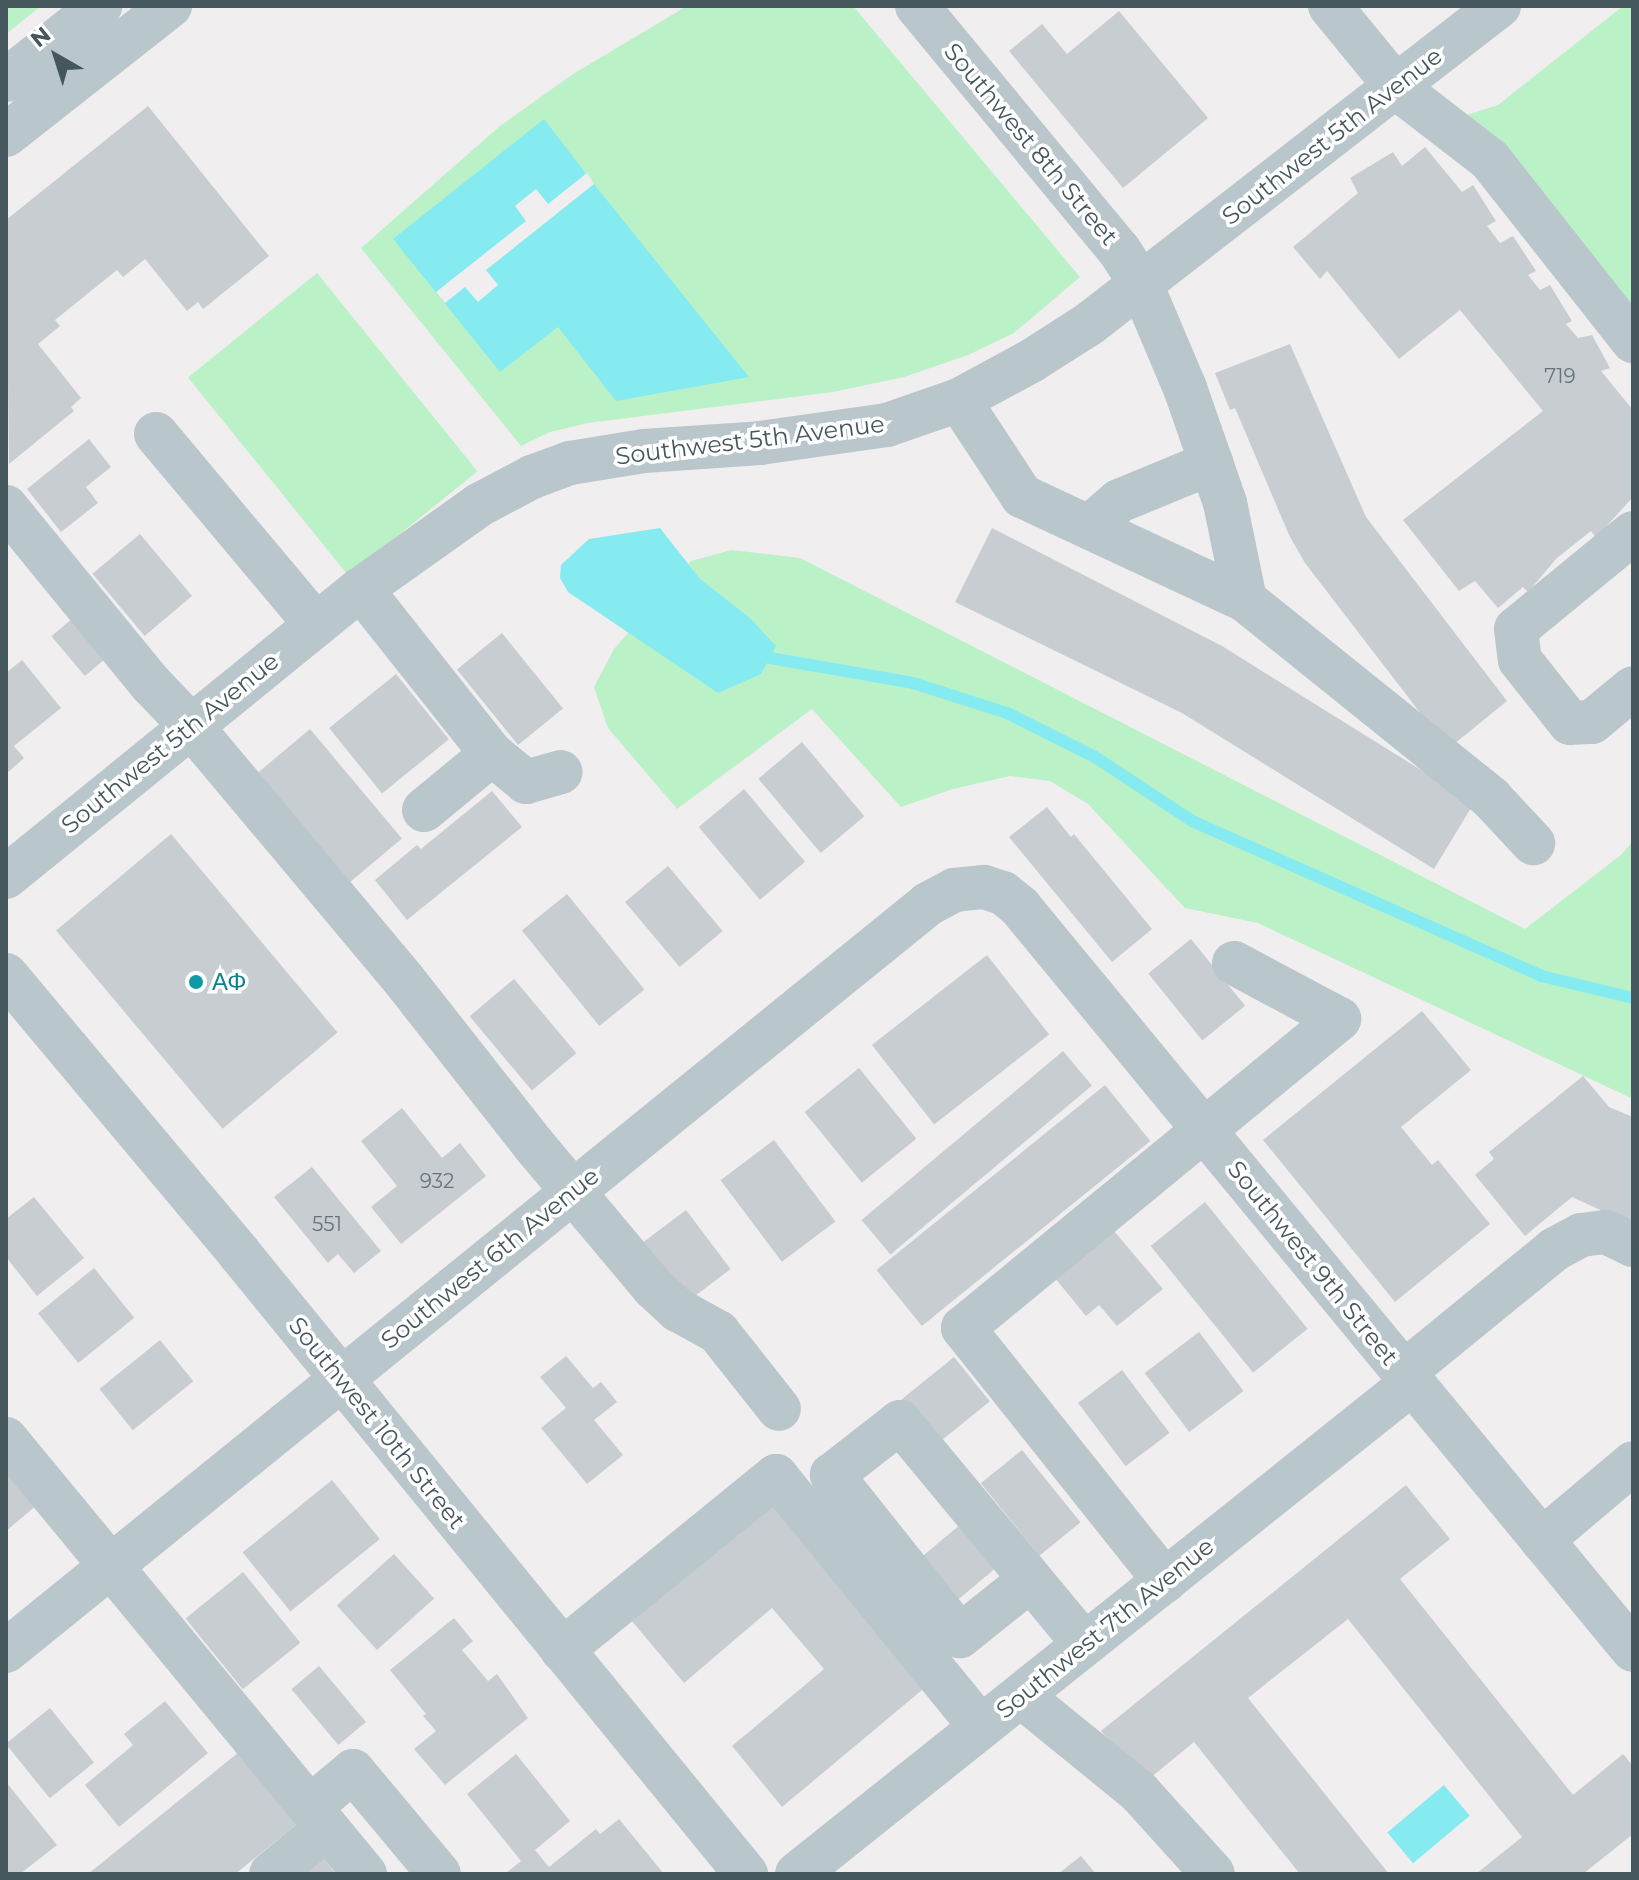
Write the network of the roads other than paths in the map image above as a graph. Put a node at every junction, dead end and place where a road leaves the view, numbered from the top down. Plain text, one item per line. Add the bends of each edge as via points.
1 (100, 6) edge
2 (170, 6) edge
3 (917, 6) edge
4 (1330, 6) edge
5 (1499, 6) edge
6 (6, 80) edge
7 (1397, 88) junction
8 (6, 135) edge
9 (1141, 284) junction
10 (1633, 341) edge
11 (959, 400) junction
12 (156, 434) dead end
13 (1211, 463) junction
14 (6, 507) edge
15 (1089, 527) junction
16 (1633, 533) edge
17 (361, 589) junction
18 (1245, 600) junction
19 (316, 625) junction
20 (1633, 688) edge
21 (191, 726) junction
22 (492, 754) junction
23 (561, 772) dead end
24 (424, 810) dead end
25 (1533, 843) dead end
26 (6, 877) edge
27 (984, 887) joint
28 (1234, 963) dead end
29 (6, 975) edge
30 (1205, 1130) junction
31 (574, 1190) junction
32 (1633, 1245) edge
33 (1408, 1378) junction
34 (341, 1379) junction
35 (779, 1409) dead end
36 (6, 1439) edge
37 (1633, 1463) edge
38 (1542, 1540) junction
39 (111, 1567) junction
40 (1030, 1580) junction
41 (1165, 1581) junction
42 (1084, 1644) junction
43 (562, 1650) junction
44 (1633, 1650) edge
45 (6, 1651) edge
46 (1021, 1696) junction
47 (981, 1727) junction
48 (319, 1818) junction
49 (271, 1874) edge
50 (365, 1874) edge
51 (439, 1874) edge
52 (746, 1874) edge
53 (797, 1874) edge
54 (1213, 1874) edge

1 - 6 street
2 - 8 street
3 - 9 street, Southwest 8th Street via 1119,250
4 - 7 street
5 - 7 street, Southwest 5th Avenue
7 - 9 street, Southwest 5th Avenue
7 - 10 street via 1490,160
9 - 11 street, Southwest 5th Avenue via 1031,361
9 - 13 street, Southwest 8th Street
11 - 15 street via 1022,496
11 - 17 street, Southwest 5th Avenue via 887,425 570,463 479,505
12 - 19 street
13 - 15 street via 1119,501
13 - 18 street, Southwest 8th Street
14 - 21 street
15 - 18 street
16 - 20 street via 1516,629 1520,660 1570,723 1592,722
17 - 19 street, Southwest 5th Avenue
17 - 22 street
18 - 25 street via 1480,789
19 - 21 street, Southwest 5th Avenue
21 - 26 street, Southwest 5th Avenue
21 - 31 street
22 - 23 street via 526,782
22 - 24 street
27 - 30 street, Southwest 9th Street via 1020,907
27 - 31 street, Southwest 6th Avenue via 954,890 928,904
28 - 30 street via 1339,1019
29 - 34 street, Southwest 10th Street
30 - 33 street, Southwest 9th Street
30 - 41 street via 963,1328
31 - 34 street, Southwest 6th Avenue
31 - 35 street via 654,1288 678,1310 718,1332
32 - 33 street, Southwest 7th Avenue via 1606,1232 1581,1235 1536,1261
33 - 38 street, Southwest 9th Street
33 - 41 street, Southwest 7th Avenue
34 - 39 street, Southwest 6th Avenue
34 - 43 street, Southwest 10th Street
36 - 39 street
37 - 38 street
38 - 44 street, Southwest 9th Street
39 - 45 street, Southwest 6th Avenue
39 - 48 street
40 - 40 street via 960,1636 832,1475 900,1422
40 - 42 street
41 - 42 street, Southwest 7th Avenue
42 - 46 street, Southwest 7th Avenue
43 - 47 street via 776,1476
43 - 52 street, Southwest 10th Street
46 - 47 street, Southwest 7th Avenue
46 - 54 street via 1139,1792
47 - 53 street, Southwest 7th Avenue
48 - 49 street
48 - 50 street
48 - 51 street via 353,1771

